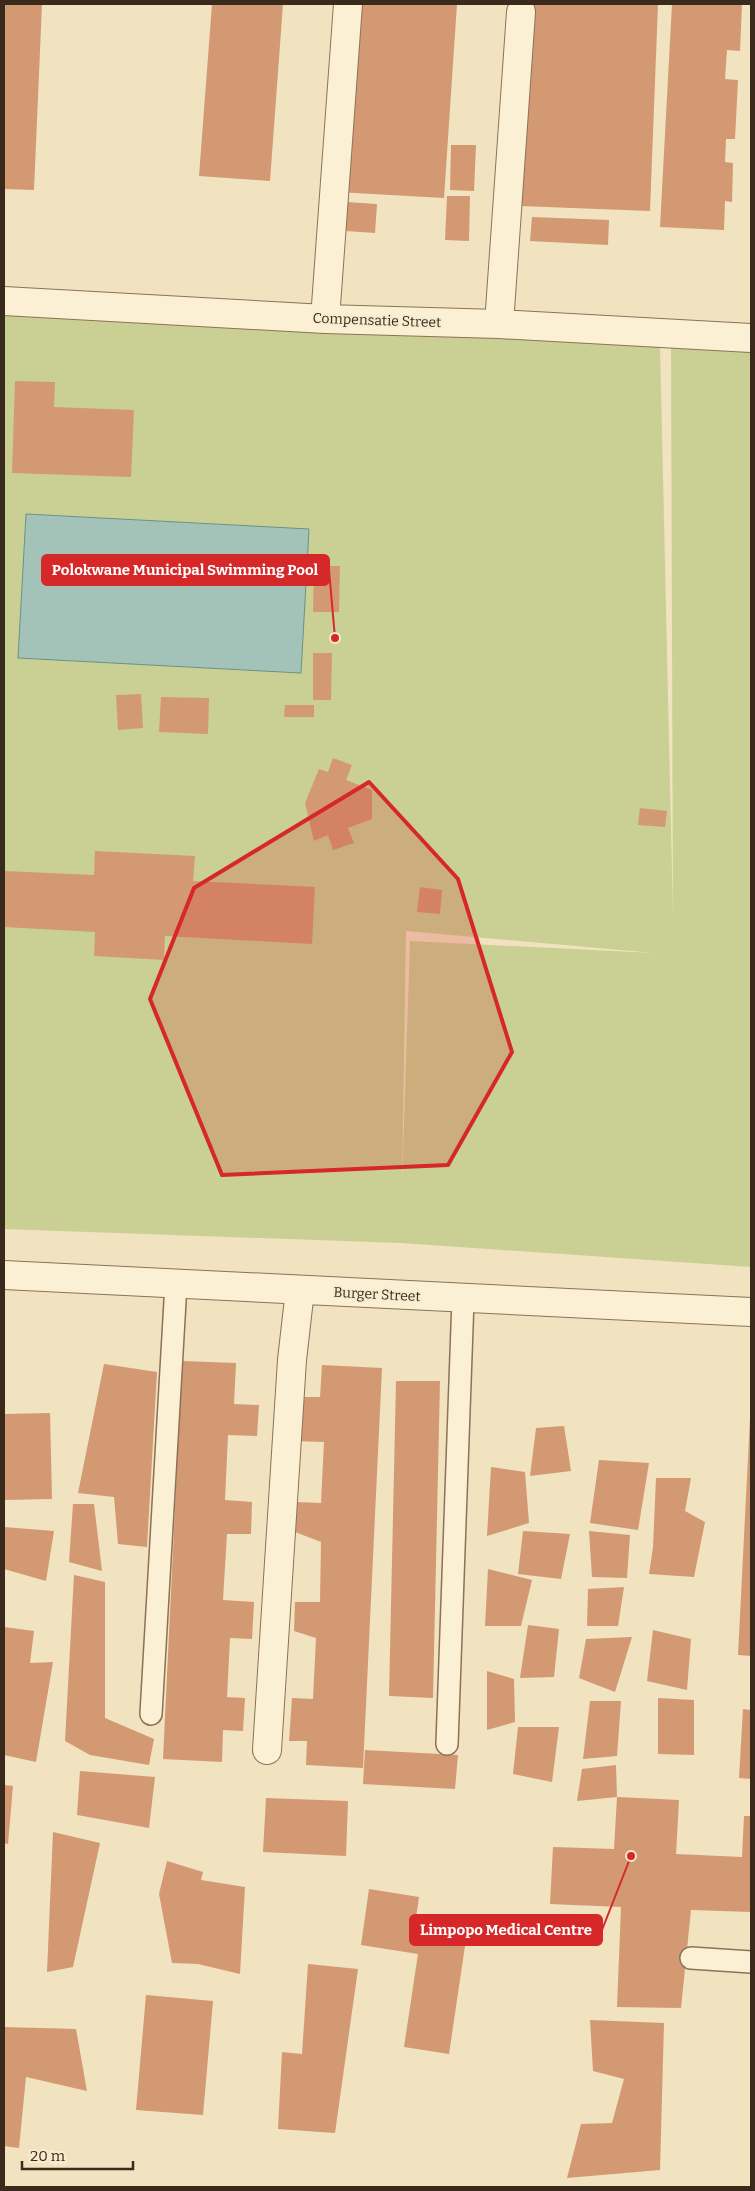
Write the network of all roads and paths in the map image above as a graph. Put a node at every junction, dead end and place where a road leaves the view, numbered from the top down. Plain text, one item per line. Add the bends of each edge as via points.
1 (348, 4) edge
2 (521, 12) dead end
3 (4, 301) edge
4 (325, 319) junction
5 (499, 324) junction
6 (751, 338) edge
7 (4, 1275) edge
8 (176, 1284) junction
9 (300, 1290) junction
10 (463, 1299) junction
11 (751, 1312) edge
12 (151, 1714) dead end
13 (447, 1744) dead end
14 (267, 1750) dead end
15 (691, 1958) dead end
16 (751, 1962) edge

1 - 4 street
2 - 5 street
3 - 4 street, Compensatie Street
4 - 5 street, Compensatie Street
5 - 6 street, Compensatie Street
7 - 8 street, Burger Street
8 - 9 street, Burger Street
8 - 12 lane
9 - 10 street, Burger Street
9 - 14 street via 292,1360
10 - 11 street, Burger Street
10 - 13 lane
15 - 16 lane

